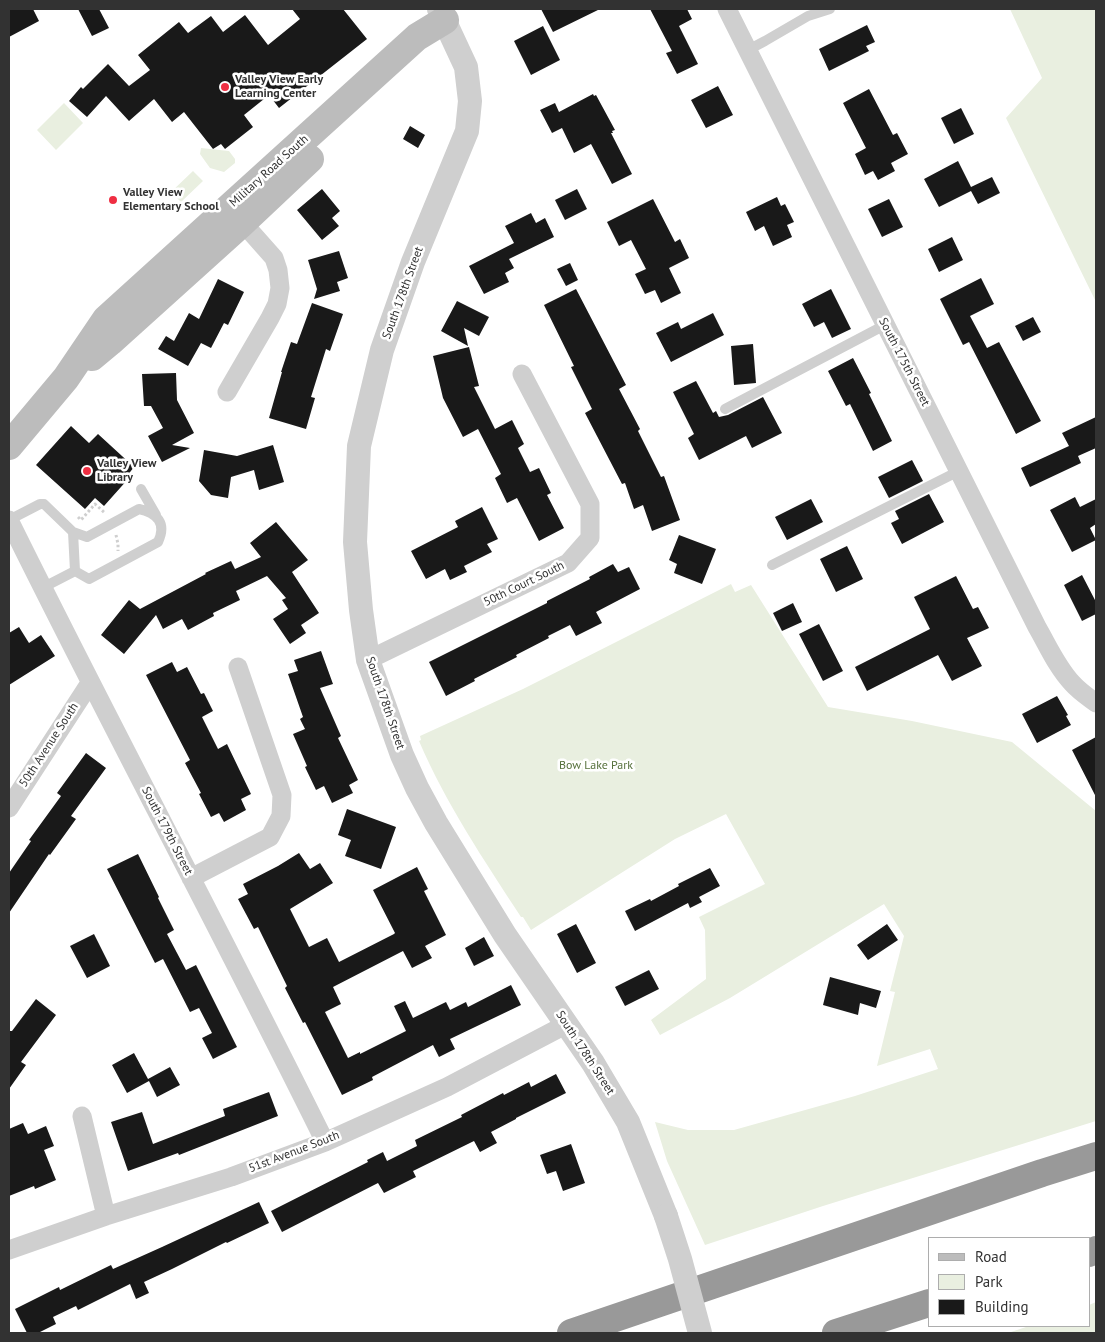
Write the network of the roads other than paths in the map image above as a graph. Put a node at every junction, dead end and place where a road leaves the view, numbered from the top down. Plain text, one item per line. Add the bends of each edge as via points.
1 (728, 9) edge
2 (830, 9) edge
3 (447, 13) edge
4 (748, 50) junction
5 (236, 215) junction
6 (886, 324) junction
7 (522, 374) dead end
8 (227, 392) dead end
9 (725, 409) dead end
10 (9, 446) edge
11 (959, 471) junction
12 (141, 490) dead end
13 (158, 518) junction
14 (9, 520) edge
15 (73, 532) junction
16 (772, 565) dead end
17 (75, 572) junction
18 (42, 588) junction
19 (368, 660) junction
20 (238, 667) dead end
21 (90, 683) junction
22 (1096, 703) edge
23 (9, 808) edge
24 (191, 878) junction
25 (567, 1024) junction
26 (82, 1116) dead end
27 (325, 1142) junction
28 (1096, 1156) edge
29 (106, 1216) junction
30 (9, 1250) edge
31 (928, 1303) edge
32 (572, 1333) edge
33 (700, 1333) edge
34 (836, 1333) edge

1 - 4 street, South 175th Street
2 - 4 lane via 808,16
3 - 5 main road, Military Road South via 418,37
3 - 19 street, South 178th Street via 466,68 470,101 467,131 413,262 382,350 359,446 354,542
4 - 6 street, South 175th Street
5 - 8 street via 274,258 280,288 270,318
5 - 10 main road, Military Road South via 106,318 66,378
6 - 9 lane
6 - 11 street, South 175th Street
7 - 19 street, 50th Court South via 590,504 590,538 568,563
11 - 16 lane
11 - 22 street, South 175th Street via 1059,667 1072,684
12 - 13 lane
13 - 15 lane via 139,509 87,537
13 - 17 lane via 162,526 158,542 89,579
14 - 15 lane via 44,504
14 - 18 street, South 179th Street
15 - 17 lane
17 - 18 lane
18 - 21 street, South 179th Street
19 - 25 street, South 178th Street via 402,756 436,823 505,935
20 - 24 street via 282,795 281,816 270,837
21 - 23 street, 50th Avenue South
21 - 24 street, South 179th Street
24 - 27 street, South 179th Street
25 - 27 street, 51st Avenue South via 447,1087
25 - 33 street, South 178th Street, bridge via 628,1122 666,1216
26 - 29 street
27 - 29 street, 51st Avenue South via 231,1177
28 - 32 highway
29 - 30 street, 51st Avenue South
31 - 34 highway

